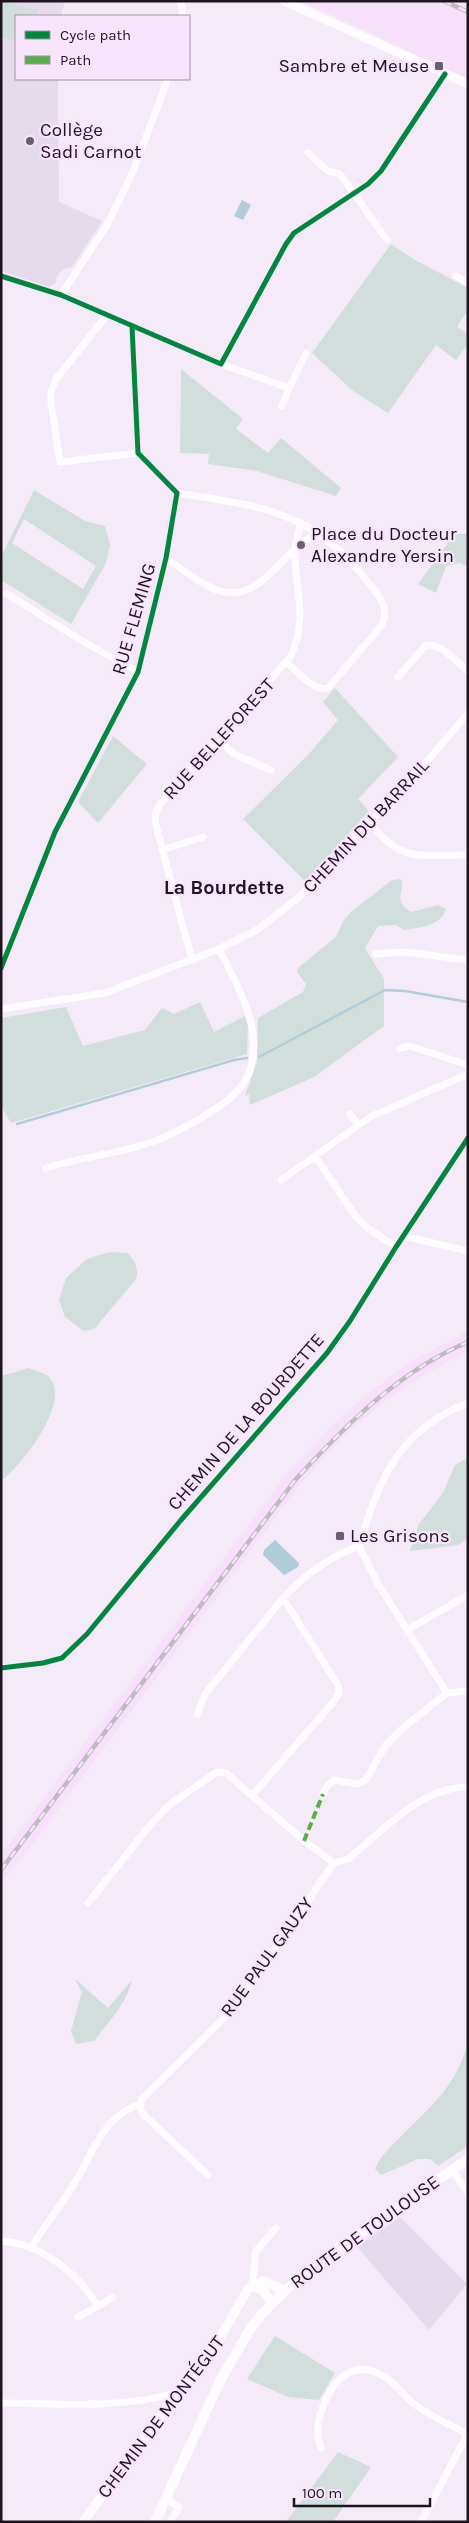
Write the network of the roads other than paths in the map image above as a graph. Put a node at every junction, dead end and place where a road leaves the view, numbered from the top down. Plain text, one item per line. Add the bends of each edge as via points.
1 (182, 1) edge
2 (284, 1) edge
3 (183, 15) edge
4 (445, 74) junction
5 (168, 80) edge
6 (468, 84) edge
7 (308, 153) dead end
8 (352, 195) junction
9 (387, 240) dead end
10 (1, 276) edge
11 (456, 276) dead end
12 (468, 282) edge
13 (61, 295) junction
14 (107, 315) junction
15 (132, 326) junction
16 (306, 353) dead end
17 (221, 364) junction
18 (288, 388) junction
19 (282, 406) dead end
20 (138, 453) junction
21 (177, 493) junction
22 (301, 523) junction
23 (317, 532) junction
24 (295, 549) junction
25 (166, 558) junction
26 (7, 594) dead end
27 (287, 663) junction
28 (468, 671) edge
29 (138, 672) junction
30 (398, 677) dead end
31 (468, 713) edge
32 (218, 740) junction
33 (271, 770) dead end
34 (369, 821) junction
35 (203, 837) dead end
36 (162, 850) junction
37 (468, 856) edge
38 (219, 949) junction
39 (376, 954) dead end
40 (192, 960) junction
41 (468, 960) edge
42 (1, 968) edge
43 (1, 1009) edge
44 (400, 1048) dead end
45 (468, 1065) edge
46 (468, 1074) edge
47 (350, 1114) dead end
48 (358, 1125) junction
49 (468, 1138) edge
50 (315, 1156) junction
51 (46, 1168) dead end
52 (281, 1180) dead end
53 (403, 1236) junction
54 (396, 1247) junction
55 (468, 1251) edge
56 (468, 1403) edge
57 (359, 1546) junction
58 (468, 1594) edge
59 (283, 1598) junction
60 (407, 1630) junction
61 (1, 1668) edge
62 (468, 1691) edge
63 (447, 1693) junction
64 (197, 1714) dead end
65 (468, 1787) edge
66 (256, 1792) dead end
67 (323, 1794) dead end
68 (334, 1863) junction
69 (88, 1903) dead end
70 (140, 2104) junction
71 (468, 2159) edge
72 (452, 2170) junction
73 (208, 2176) dead end
74 (468, 2193) edge
75 (276, 2228) dead end
76 (1, 2241) edge
77 (31, 2248) junction
78 (252, 2285) junction
79 (284, 2290) junction
80 (112, 2298) dead end
81 (272, 2303) junction
82 (98, 2306) junction
83 (78, 2317) dead end
84 (178, 2392) junction
85 (1, 2403) edge
86 (468, 2434) edge
87 (321, 2448) dead end
88 (166, 2499) junction
89 (83, 2522) edge
90 (155, 2522) edge
91 (170, 2522) edge
92 (421, 2522) edge

1 - 3 street
2 - 4 street
4 - 6 street
4 - 8 street via 381,171
5 - 13 street via 134,169 107,225
7 - 8 street via 328,171 340,174
8 - 9 street
8 - 17 street via 301,226 286,244
10 - 13 street
11 - 12 street
13 - 14 street
14 - 15 street
14 - 20 street via 56,380 51,392 60,462
15 - 17 street
15 - 20 street
16 - 18 street
17 - 18 street
18 - 19 street
20 - 21 street
21 - 22 street via 255,505
21 - 25 street, RUE FLEMING
22 - 23 street
22 - 24 street
23 - 24 street
23 - 27 street via 361,573 384,603 385,618 328,688 320,689
24 - 25 street via 264,581 239,591 212,588
24 - 27 street, RUE BELLEFOREST via 301,617 296,646
25 - 29 street, RUE FLEMING
26 - 29 street
27 - 32 street, RUE BELLEFOREST
28 - 30 street via 438,647 429,645
29 - 42 street, RUE FLEMING via 56,832
31 - 34 street, CHEMIN DU BARRAIL
32 - 33 street via 234,754
32 - 36 street, RUE BELLEFOREST via 156,812 155,822
34 - 37 street via 386,842 400,851
34 - 38 street, CHEMIN DU BARRAIL via 286,910 258,930
35 - 36 street
36 - 40 street, RUE BELLEFOREST
38 - 40 street, CHEMIN DU BARRAIL
38 - 51 street via 244,1002 253,1035 249,1071 239,1091 220,1107 154,1141
39 - 41 street via 404,952
40 - 43 street, CHEMIN DU BARRAIL via 105,993
44 - 45 street via 410,1046
46 - 48 street
47 - 48 street
48 - 50 street
49 - 53 street, CHEMIN DE LA BOURDETTE
50 - 52 street
50 - 54 street via 356,1217
53 - 54 street, CHEMIN DE LA BOURDETTE
53 - 55 street
54 - 61 street, CHEMIN DE LA BOURDETTE via 327,1353 232,1460 76,1646 53,1661
56 - 57 street via 428,1426 401,1450 389,1466 370,1505
57 - 59 street via 347,1550 312,1573
57 - 60 street
58 - 60 street
59 - 64 street via 206,1693
59 - 66 street via 338,1685 339,1693
60 - 63 street
62 - 63 street
63 - 67 street via 388,1742 366,1780 356,1784 334,1780
65 - 68 street via 445,1789 422,1800 348,1859
68 - 69 street via 304,1842 226,1773 217,1772 169,1805
68 - 70 street, RUE PAUL GAUZY via 240,1999 145,2095
70 - 73 street via 143,2114
70 - 77 street via 119,2116 99,2136 74,2185
71 - 72 main road, ROUTE DE TOULOUSE
72 - 74 street
72 - 79 main road, ROUTE DE TOULOUSE via 310,2268
75 - 78 street via 256,2250
76 - 77 street
77 - 82 street via 67,2270
78 - 79 street via 263,2281
78 - 81 street via 264,2292
78 - 84 street, CHEMIN DE MONTÉGUT via 208,2359
79 - 81 main road, ROUTE DE TOULOUSE
80 - 82 street
81 - 88 main road, ROUTE DE TOULOUSE via 234,2354
82 - 83 street
84 - 85 street via 124,2404
84 - 89 street, CHEMIN DE MONTÉGUT
86 - 87 street via 414,2404 385,2377 361,2370 350,2371 342,2376 323,2406 316,2436
86 - 92 street
88 - 90 main road, ROUTE DE TOULOUSE
88 - 91 street via 178,2507

